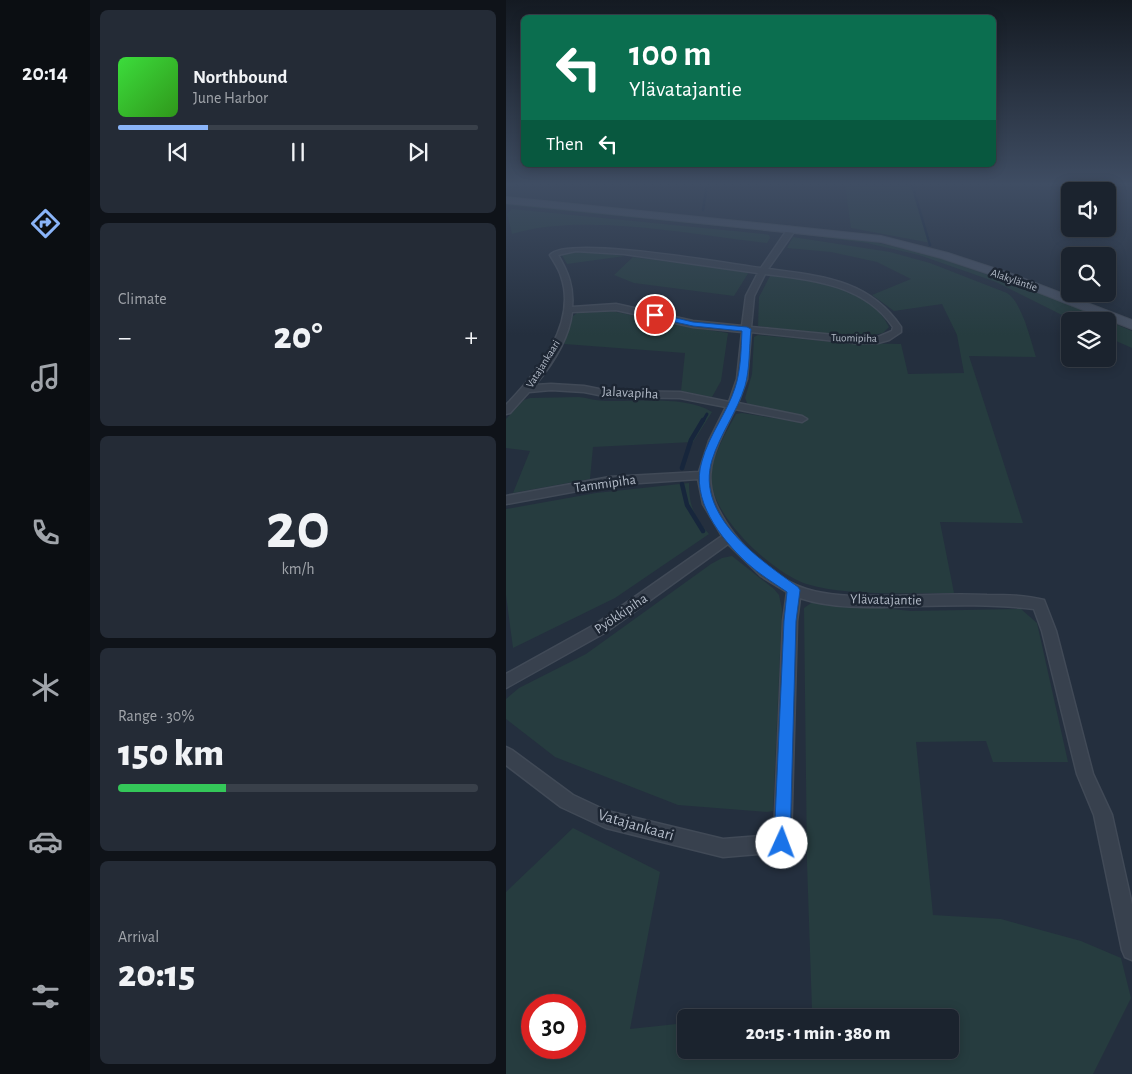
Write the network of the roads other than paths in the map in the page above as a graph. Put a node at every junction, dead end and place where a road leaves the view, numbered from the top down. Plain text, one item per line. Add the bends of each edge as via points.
1 (788, 235) edge
2 (850, 235) edge
3 (764, 271) junction
4 (568, 310) junction
5 (1132, 326) edge
6 (747, 329) junction
7 (528, 389) junction
8 (731, 406) junction
9 (506, 412) edge
10 (802, 419) dead end
11 (704, 475) junction
12 (506, 500) edge
13 (730, 538) junction
14 (794, 590) junction
15 (506, 682) edge
16 (506, 754) edge
17 (1132, 950) edge

1 - 3 street, Ylävatajantie
2 - 5 street, Alakyläntie via 906,245 1058,295
3 - 4 street, Vatajankaari via 584,249 554,254 568,280
3 - 6 street, Ylävatajantie via 751,294
3 - 6 street, Tuomipiha via 811,277 851,289 881,307 895,323 896,332 878,340 855,340
4 - 6 street via 616,307 693,324
4 - 7 street, Vatajankaari via 555,349
6 - 8 street, Ylävatajantie via 740,388
7 - 8 street, Jalavapiha via 551,387 609,394 680,395
7 - 9 street, Vatajankaari
8 - 10 street, Jalavapiha
8 - 11 street, Ylävatajantie via 707,460
11 - 12 street, Tammipiha via 610,481
11 - 13 street, Ylävatajantie via 708,503
13 - 14 street, Ylävatajantie via 752,560
13 - 15 street, Pyökkipiha via 601,628
14 - 16 street, Vatajankaari via 790,621 782,843 723,848 606,818 567,801
14 - 17 street, Ylävatajantie via 833,599 1012,600 1039,604 1049,631 1085,774 1103,814

